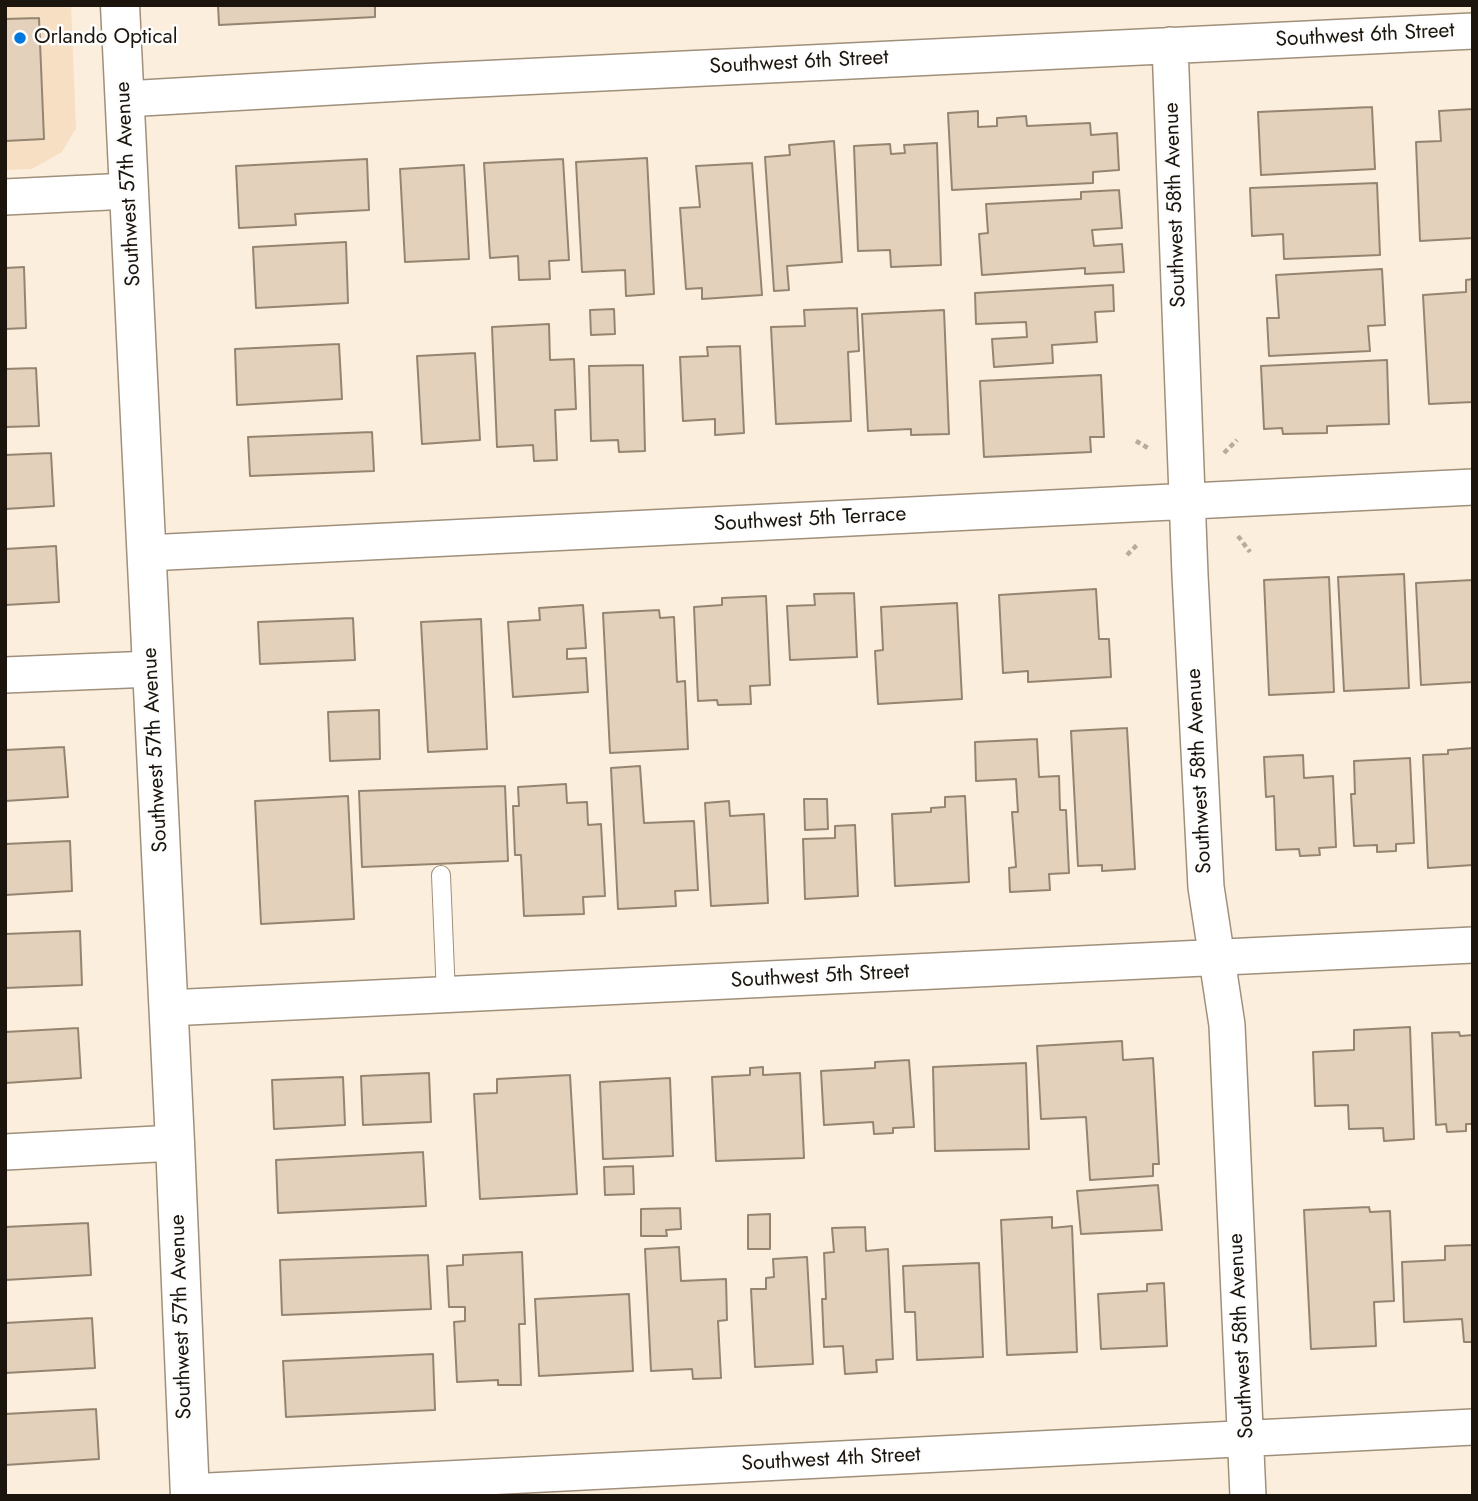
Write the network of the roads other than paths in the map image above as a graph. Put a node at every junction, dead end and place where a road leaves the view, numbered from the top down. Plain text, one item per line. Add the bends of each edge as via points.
1 (120, 5) edge
2 (1473, 31) edge
3 (1170, 45) junction
4 (125, 99) junction
5 (129, 191) junction
6 (5, 197) edge
7 (1473, 487) edge
8 (1187, 500) junction
9 (147, 553) junction
10 (152, 669) junction
11 (5, 675) edge
12 (441, 876) dead end
13 (1473, 944) edge
14 (1217, 956) junction
15 (446, 996) junction
16 (167, 1008) junction
17 (175, 1143) junction
18 (5, 1152) edge
19 (1473, 1427) edge
20 (1246, 1438) junction
21 (189, 1494) edge
22 (1248, 1496) edge

1 - 4 main road, Southwest 57th Avenue
2 - 3 street, Southwest 6th Street
3 - 4 street, Southwest 6th Street
3 - 8 street, Southwest 58th Avenue
4 - 5 main road, Southwest 57th Avenue
5 - 6 street
5 - 9 main road, Southwest 57th Avenue
7 - 8 street, Southwest 5th Terrace
8 - 9 street, Southwest 5th Terrace
8 - 14 street, Southwest 58th Avenue via 1206,887
9 - 10 main road, Southwest 57th Avenue
10 - 11 street
10 - 16 main road, Southwest 57th Avenue
12 - 15 lane
13 - 14 street, Southwest 5th Street
14 - 15 street, Southwest 5th Street
14 - 20 street, Southwest 58th Avenue via 1227,1025
15 - 16 street, Southwest 5th Street
16 - 17 main road, Southwest 57th Avenue
17 - 18 street
17 - 21 main road, Southwest 57th Avenue
19 - 20 street, Southwest 4th Street
20 - 21 street, Southwest 4th Street
20 - 22 street, Southwest 58th Avenue

